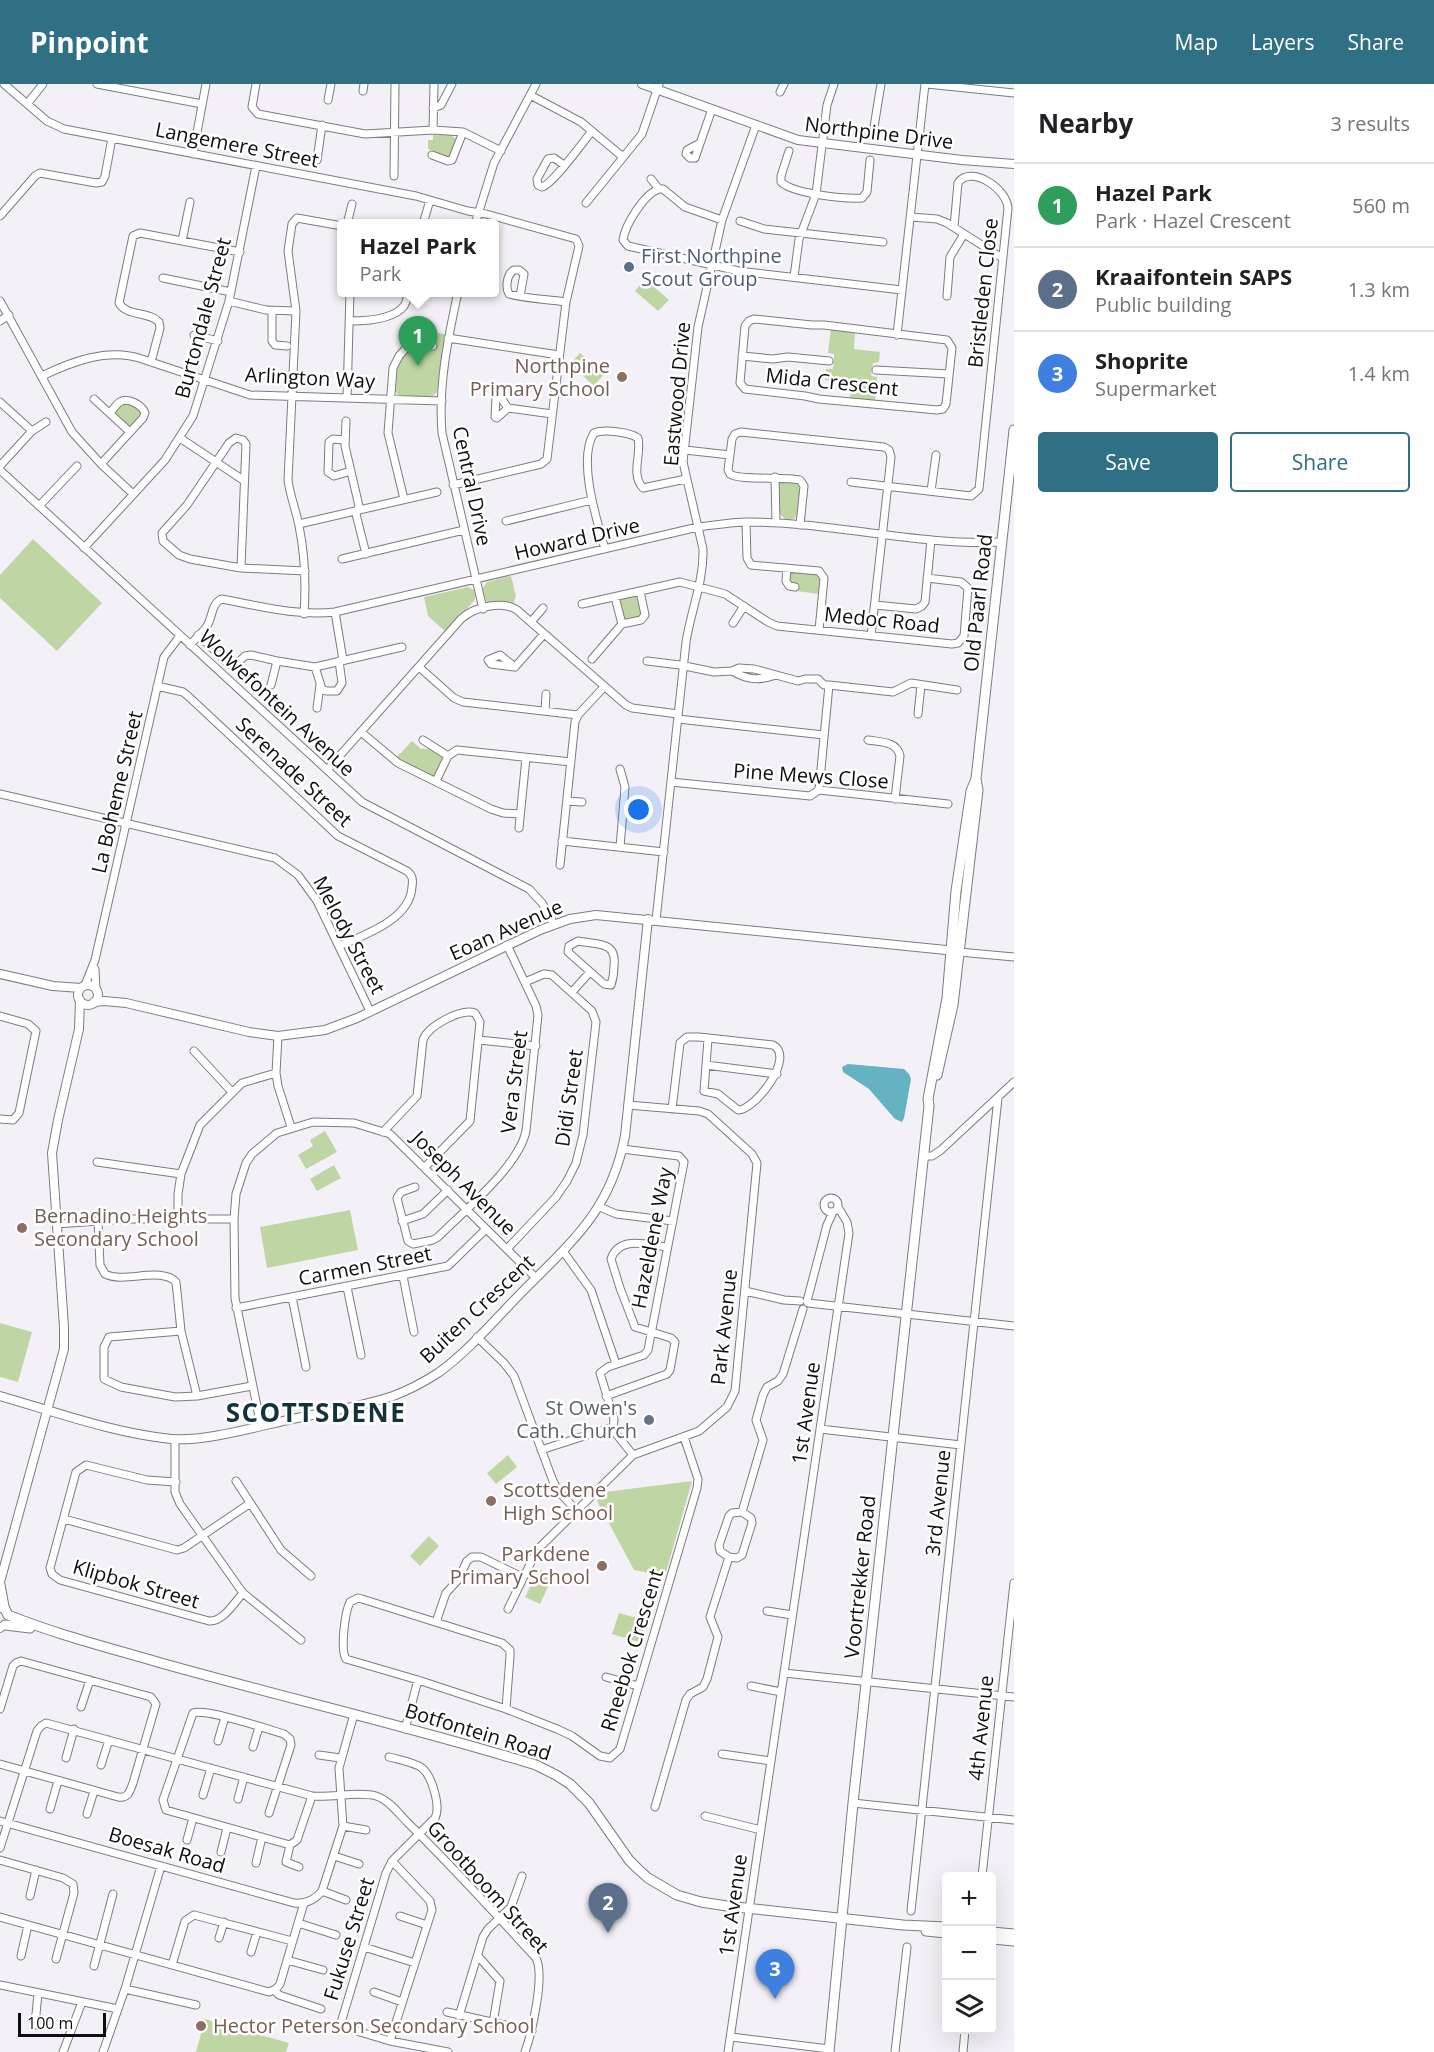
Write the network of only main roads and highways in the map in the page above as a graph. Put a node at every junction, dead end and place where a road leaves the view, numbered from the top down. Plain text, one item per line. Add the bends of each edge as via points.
1 (1014, 430) edge
2 (955, 951) joint
3 (4, 1610) edge
4 (1, 1627) edge
5 (62, 1634) junction
6 (842, 1918) junction
7 (904, 1925) junction
8 (942, 1927) edge
9 (996, 1932) edge
10 (942, 1933) edge
11 (1014, 1934) edge
12 (996, 1939) edge
13 (1014, 1941) edge
14 (829, 2050) edge

1 - 2 main road, Old Paarl Road via 976,778 957,891
2 - 6 main road, Voortrekker Road via 950,1027 929,1106
3 - 4 main road
3 - 5 main road, Botfontein Road
4 - 5 main road, Botfontein Road
5 - 6 main road, Botfontein Road via 536,1765 581,1795 629,1860 671,1892 687,1899
6 - 7 main road, Botfontein Road
6 - 14 main road, Voortrekker Road
7 - 8 main road
7 - 10 main road
9 - 11 main road
12 - 13 main road

